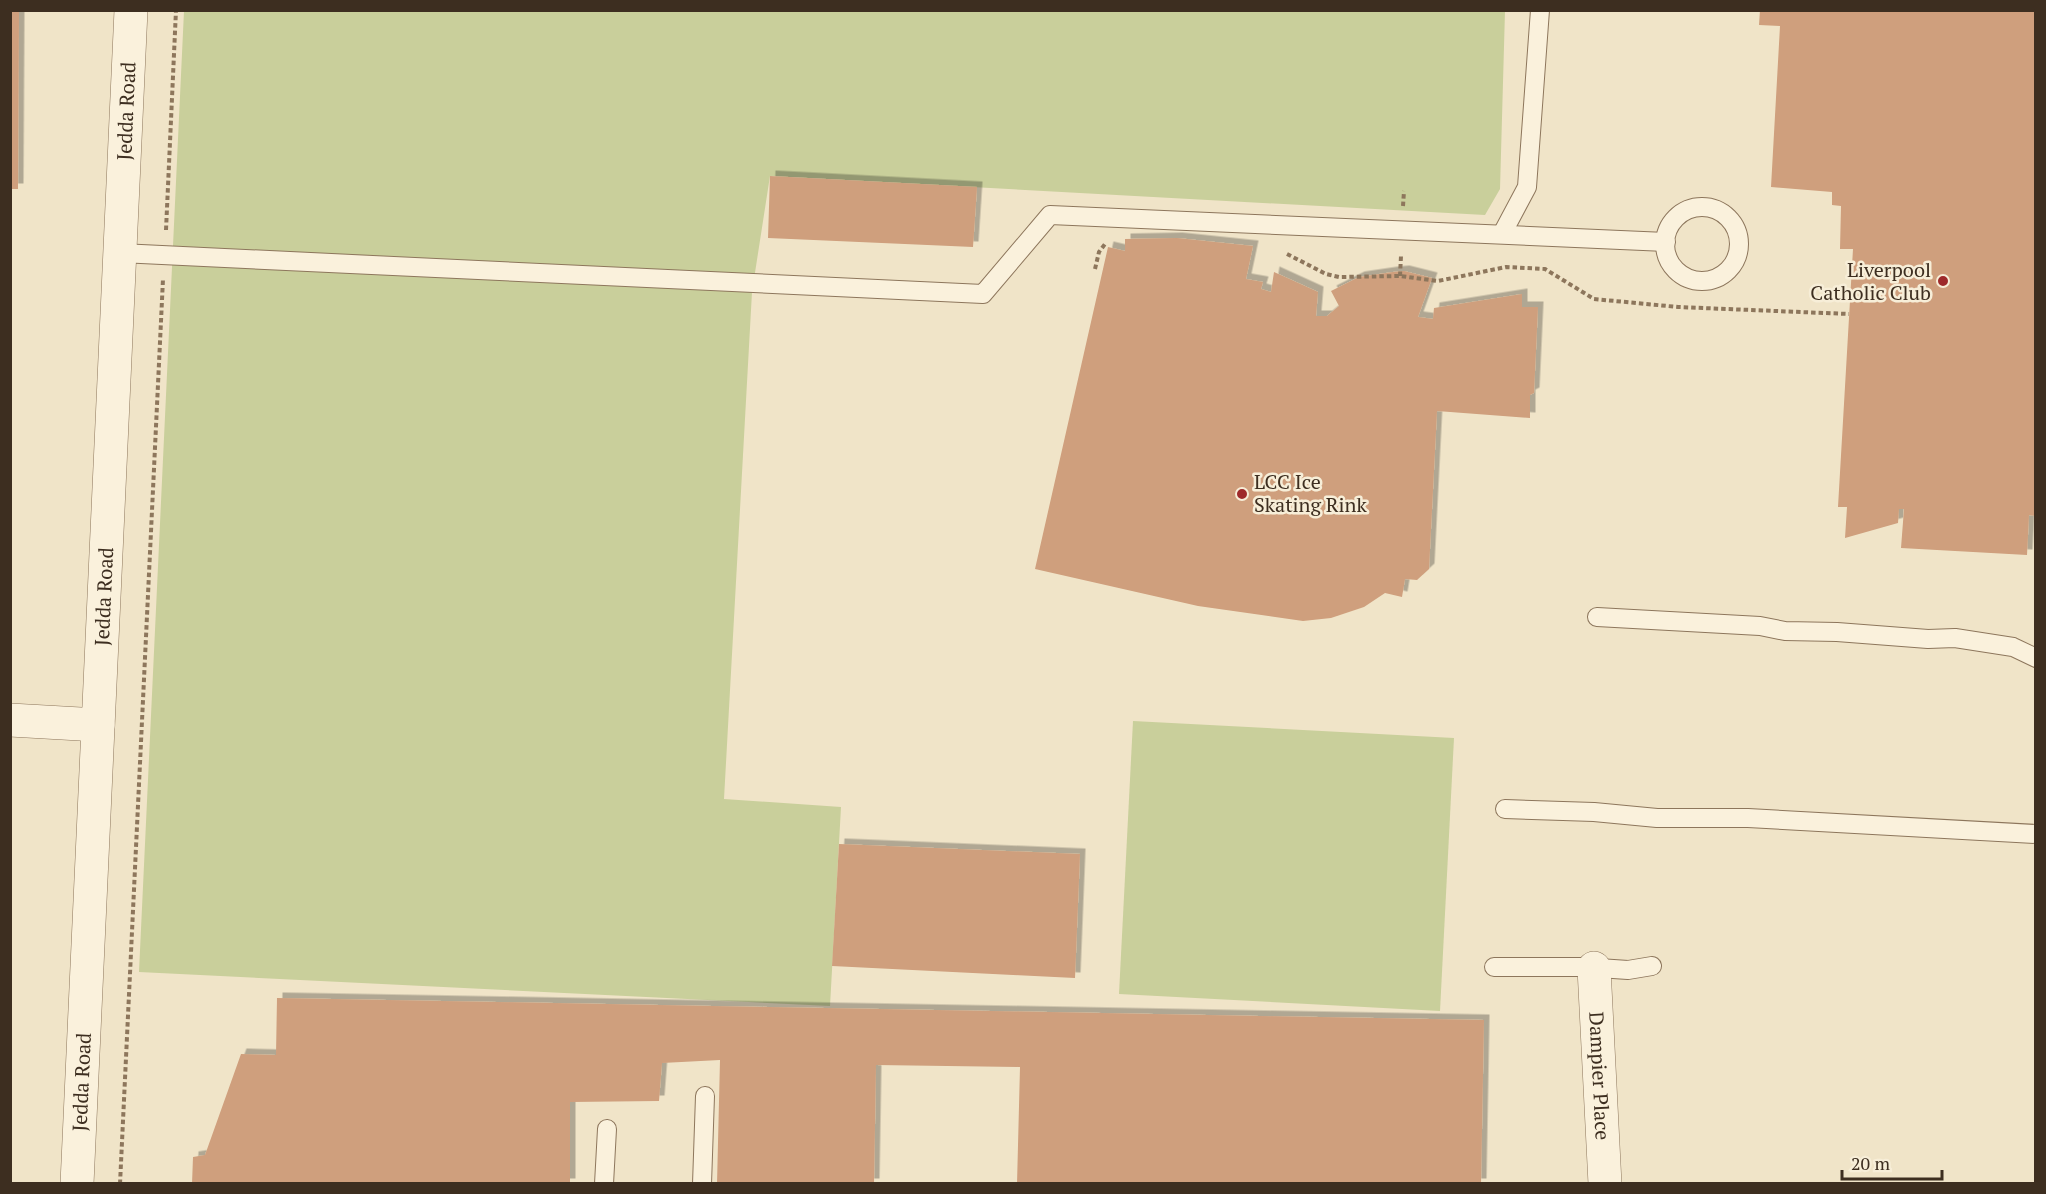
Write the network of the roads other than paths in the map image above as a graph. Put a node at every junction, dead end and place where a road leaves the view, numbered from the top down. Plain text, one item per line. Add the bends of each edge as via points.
1 (131, 10) edge
2 (1540, 10) edge
3 (1502, 234) junction
4 (1666, 242) junction
5 (120, 253) junction
6 (1597, 617) dead end
7 (2036, 658) edge
8 (10, 720) edge
9 (98, 725) junction
10 (1505, 809) dead end
11 (2036, 834) edge
12 (1652, 966) dead end
13 (1494, 967) dead end
14 (1594, 968) junction
15 (705, 1096) dead end
16 (607, 1130) dead end
17 (77, 1184) edge
18 (604, 1184) edge
19 (702, 1184) edge
20 (1605, 1184) edge

1 - 5 street, Jedda Road
2 - 3 lane via 1527,187
3 - 4 lane
3 - 5 lane via 1050,215 982,294
4 - 4 lane via 1670,225 1678,216 1699,207 1711,208 1731,221 1739,245 1730,268 1709,280 1696,280 1675,269 1668,259
5 - 9 street, Jedda Road
6 - 7 lane via 1955,638 2013,647
8 - 9 street
9 - 17 street, Jedda Road
10 - 11 lane
12 - 14 lane via 1628,970
13 - 14 lane
14 - 20 street, Dampier Place
15 - 19 lane
16 - 18 lane

